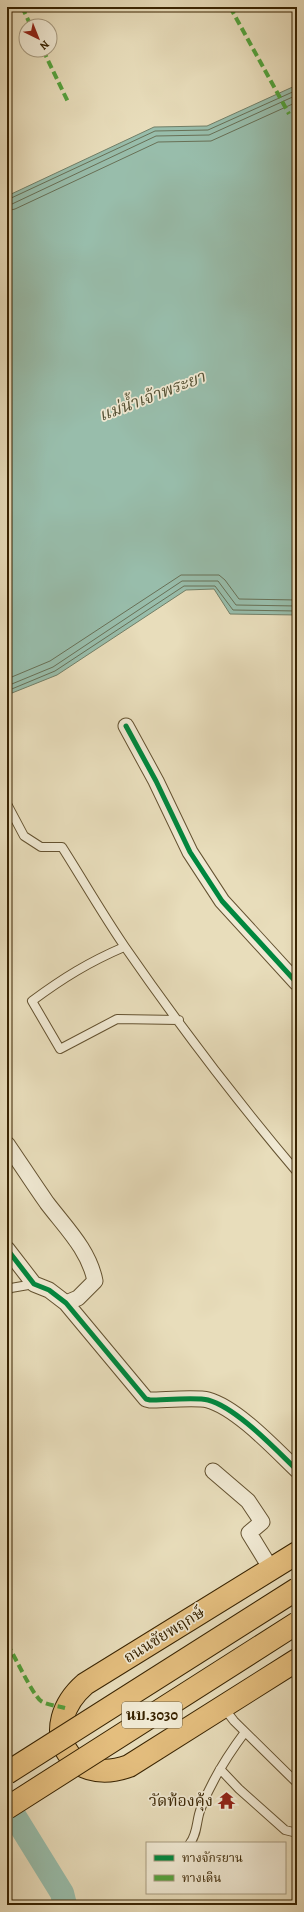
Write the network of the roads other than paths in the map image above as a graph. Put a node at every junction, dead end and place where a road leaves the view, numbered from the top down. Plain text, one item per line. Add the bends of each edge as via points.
1 (126, 726) dead end
2 (7, 804) edge
3 (124, 946) junction
4 (297, 983) edge
5 (178, 1020) junction
6 (7, 1144) edge
7 (297, 1172) edge
8 (7, 1249) edge
9 (34, 1284) junction
10 (7, 1291) edge
11 (66, 1303) junction
12 (297, 1470) edge
13 (213, 1471) dead end
14 (297, 1553) edge
15 (271, 1569) junction
16 (297, 1589) edge
17 (297, 1623) edge
18 (296, 1663) edge
19 (223, 1706) junction
20 (245, 1732) junction
21 (220, 1769) junction
22 (7, 1773) edge
23 (297, 1784) edge
24 (7, 1808) edge
25 (297, 1834) edge
26 (191, 1842) edge

1 - 4 street via 190,852 222,901
2 - 3 lane via 24,836 41,847 62,847
3 - 5 lane
3 - 5 lane via 64,977 32,1001 60,1049 117,1019
5 - 7 lane
6 - 11 street via 86,1254 93,1268 95,1281 78,1298
8 - 9 street
9 - 10 lane
9 - 11 street via 49,1290
11 - 12 street via 146,1399 207,1400 216,1403 245,1423
13 - 15 street via 248,1501 262,1522 249,1533
14 - 15 main road, ถนนชัยพฤกษ์
15 - 19 main road, ถนนชัยพฤกษ์ via 85,1684 65,1708 60,1728 63,1745 78,1763 106,1772 117,1770 142,1759
16 - 22 main road, ถนนชัยพฤกษ์, bridge
17 - 24 main road, นบ.3030, bridge
18 - 19 main road, ถนนชัยพฤกษ์
19 - 20 lane
20 - 21 lane via 224,1759
20 - 23 lane
21 - 25 lane via 285,1830
21 - 26 lane via 200,1809

